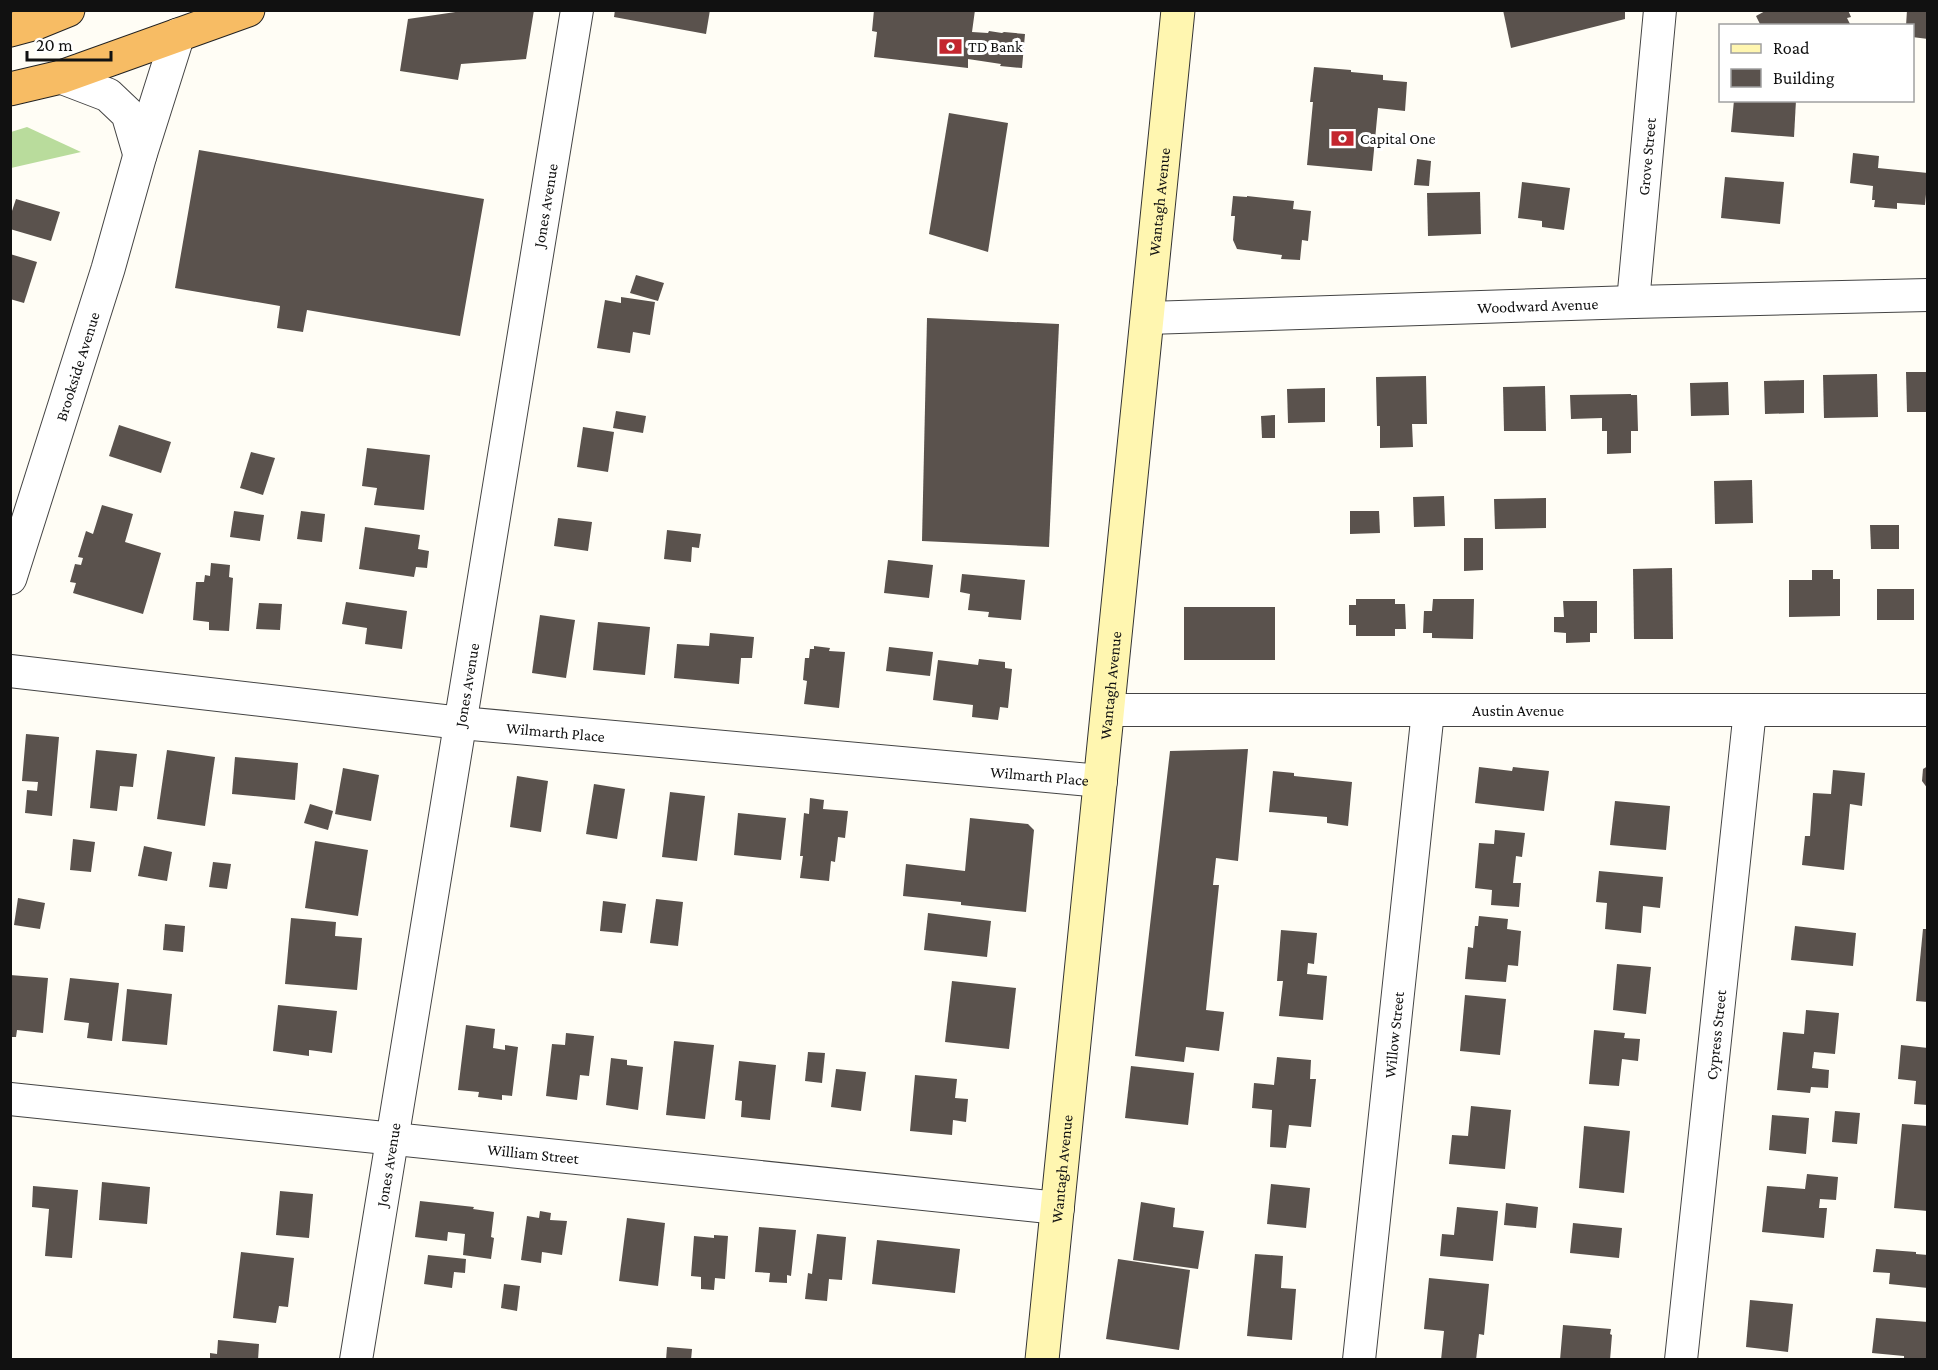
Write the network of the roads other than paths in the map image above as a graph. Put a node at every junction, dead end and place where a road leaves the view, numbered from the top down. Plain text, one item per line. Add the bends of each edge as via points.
1 (68, 10) edge
2 (248, 10) edge
3 (577, 10) edge
4 (1178, 10) edge
5 (1660, 10) edge
6 (10, 30) edge
7 (178, 35) junction
8 (61, 77) junction
9 (10, 89) edge
10 (140, 155) junction
11 (1928, 295) edge
12 (1633, 302) junction
13 (1148, 318) junction
14 (10, 578) edge
15 (10, 671) edge
16 (1108, 710) junction
17 (1750, 710) junction
18 (1928, 710) edge
19 (1428, 711) junction
20 (461, 723) junction
21 (1101, 781) junction
22 (10, 1099) edge
23 (393, 1138) junction
24 (1058, 1208) junction
25 (356, 1359) edge
26 (1042, 1359) edge
27 (1359, 1359) edge
28 (1681, 1359) edge

1 - 6 highway
2 - 7 highway
3 - 20 street, Jones Avenue
4 - 13 main road, Wantagh Avenue
5 - 12 street, Grove Street
7 - 8 highway
7 - 10 street, Brookside Avenue
8 - 9 highway
8 - 10 street via 108,95 128,114
10 - 14 street, Brookside Avenue
11 - 12 street, Woodward Avenue
12 - 13 street, Woodward Avenue
13 - 16 main road, Wantagh Avenue
15 - 20 street, Wilmarth Place
16 - 19 street, Austin Avenue
16 - 21 main road, Wantagh Avenue
17 - 18 street, Austin Avenue
17 - 19 street, Austin Avenue
17 - 28 street, Cypress Street
19 - 27 street, Willow Street
20 - 21 street, Wilmarth Place
20 - 23 street, Jones Avenue
21 - 24 main road, Wantagh Avenue
22 - 23 street, William Street
23 - 24 street, William Street
23 - 25 street, Jones Avenue
24 - 26 main road, Wantagh Avenue

